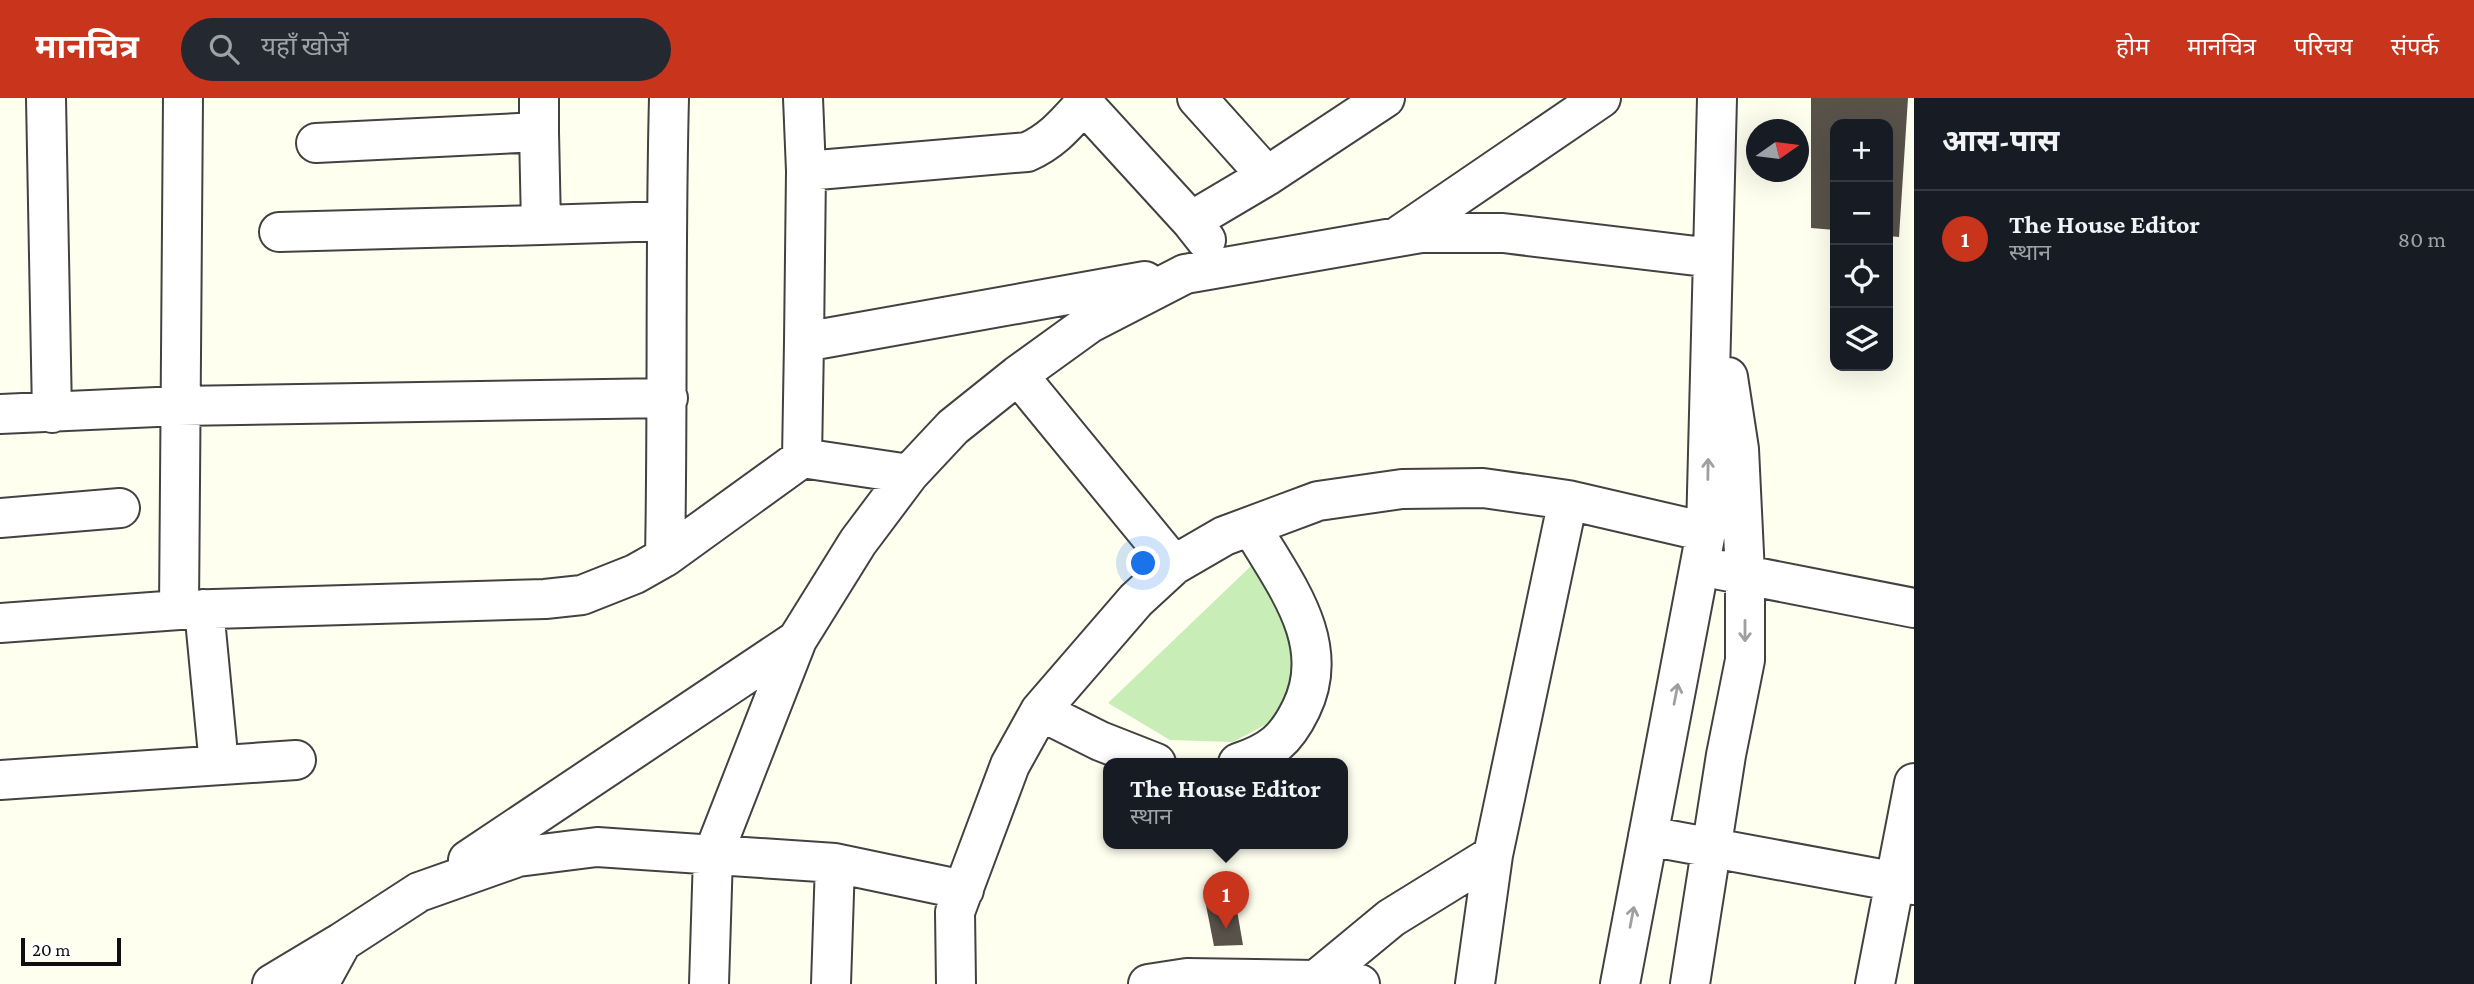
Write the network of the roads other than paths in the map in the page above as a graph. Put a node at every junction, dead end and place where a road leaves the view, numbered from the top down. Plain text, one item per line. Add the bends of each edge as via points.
1 (46, 98) edge
2 (183, 98) edge
3 (669, 98) edge
4 (803, 98) edge
5 (1197, 98) edge
6 (1385, 98) edge
7 (1601, 98) edge
8 (1717, 98) edge
9 (1083, 100) edge
10 (539, 115) edge
11 (316, 143) dead end
12 (806, 172) junction
13 (1267, 176) junction
14 (666, 221) junction
15 (1192, 221) junction
16 (541, 225) junction
17 (279, 232) dead end
18 (1396, 238) junction
19 (1713, 258) junction
20 (1226, 267) junction
21 (1185, 274) junction
22 (1712, 321) junction
23 (804, 342) junction
24 (1018, 375) junction
25 (668, 398) junction
26 (179, 406) junction
27 (52, 413) junction
28 (0, 414) edge
29 (802, 458) junction
30 (909, 474) junction
31 (1568, 500) junction
32 (120, 508) dead end
33 (0, 518) edge
34 (1251, 526) junction
35 (1703, 549) junction
36 (665, 556) junction
37 (1174, 565) junction
38 (1745, 575) junction
39 (1914, 608) edge
40 (191, 609) junction
41 (0, 623) edge
42 (797, 640) junction
43 (1040, 711) junction
44 (1143, 758) edge
45 (1254, 758) edge
46 (296, 760) dead end
47 (219, 765) junction
48 (0, 780) edge
49 (1914, 783) edge
50 (1648, 836) junction
51 (1713, 848) junction
52 (713, 855) junction
53 (1493, 855) junction
54 (835, 863) junction
55 (1904, 883) edge
56 (964, 890) junction
57 (419, 892) junction
58 (342, 942) junction
59 (1316, 980) junction
60 (272, 984) edge
61 (319, 984) edge
62 (709, 984) edge
63 (831, 984) edge
64 (956, 984) edge
65 (1148, 984) edge
66 (1358, 984) edge
67 (1475, 984) edge
68 (1620, 984) edge
69 (1690, 984) edge
70 (1875, 984) edge

1 - 27 street
2 - 26 street
3 - 14 street
4 - 12 street
5 - 13 street
6 - 13 street
7 - 18 street
8 - 19 street
9 - 12 street via 1056,135 1027,152
9 - 15 street
10 - 11 street
10 - 16 street
12 - 23 street
13 - 15 street
14 - 16 street
14 - 25 street
15 - 20 street
16 - 17 street
18 - 19 street via 1421,233 1503,233
18 - 20 street
19 - 22 street
20 - 21 street
21 - 23 street
21 - 24 street via 1090,323
35 -> 22 street
22 - 38 street via 1729,382 1739,449
23 - 29 street
24 - 30 street via 953,428
24 - 37 street
25 - 26 street
25 - 36 street
26 - 27 street
26 - 40 street
27 - 28 street
29 - 30 street
29 - 36 street
30 - 42 street via 858,542
31 - 34 street via 1483,488 1402,489 1318,501
31 - 35 street
31 - 53 street
32 - 33 street
34 - 37 street
34 - 45 street via 1302,615 1311,640 1312,671 1307,698 1283,740
35 - 38 street
50 -> 35 street
36 - 40 street via 635,574 582,595
37 - 43 street via 1136,600
38 - 39 street
38 -> 51 street via 1745,660
40 - 41 street
40 - 47 street
42 - 52 street
42 - 57 street
43 - 44 street
43 - 56 street via 1010,765
46 - 47 street
47 - 48 street
49 - 55 street
50 - 51 street
68 -> 50 street
51 - 55 street
51 - 69 street
52 - 54 street
52 - 57 street via 597,847 518,857
52 - 62 street
53 - 59 street via 1391,918
53 - 67 street
54 - 56 street
54 - 63 street
55 - 70 street
56 - 64 street via 955,912
57 - 58 street
58 - 60 street
58 - 61 street
59 - 65 street via 1187,978
59 - 66 street

